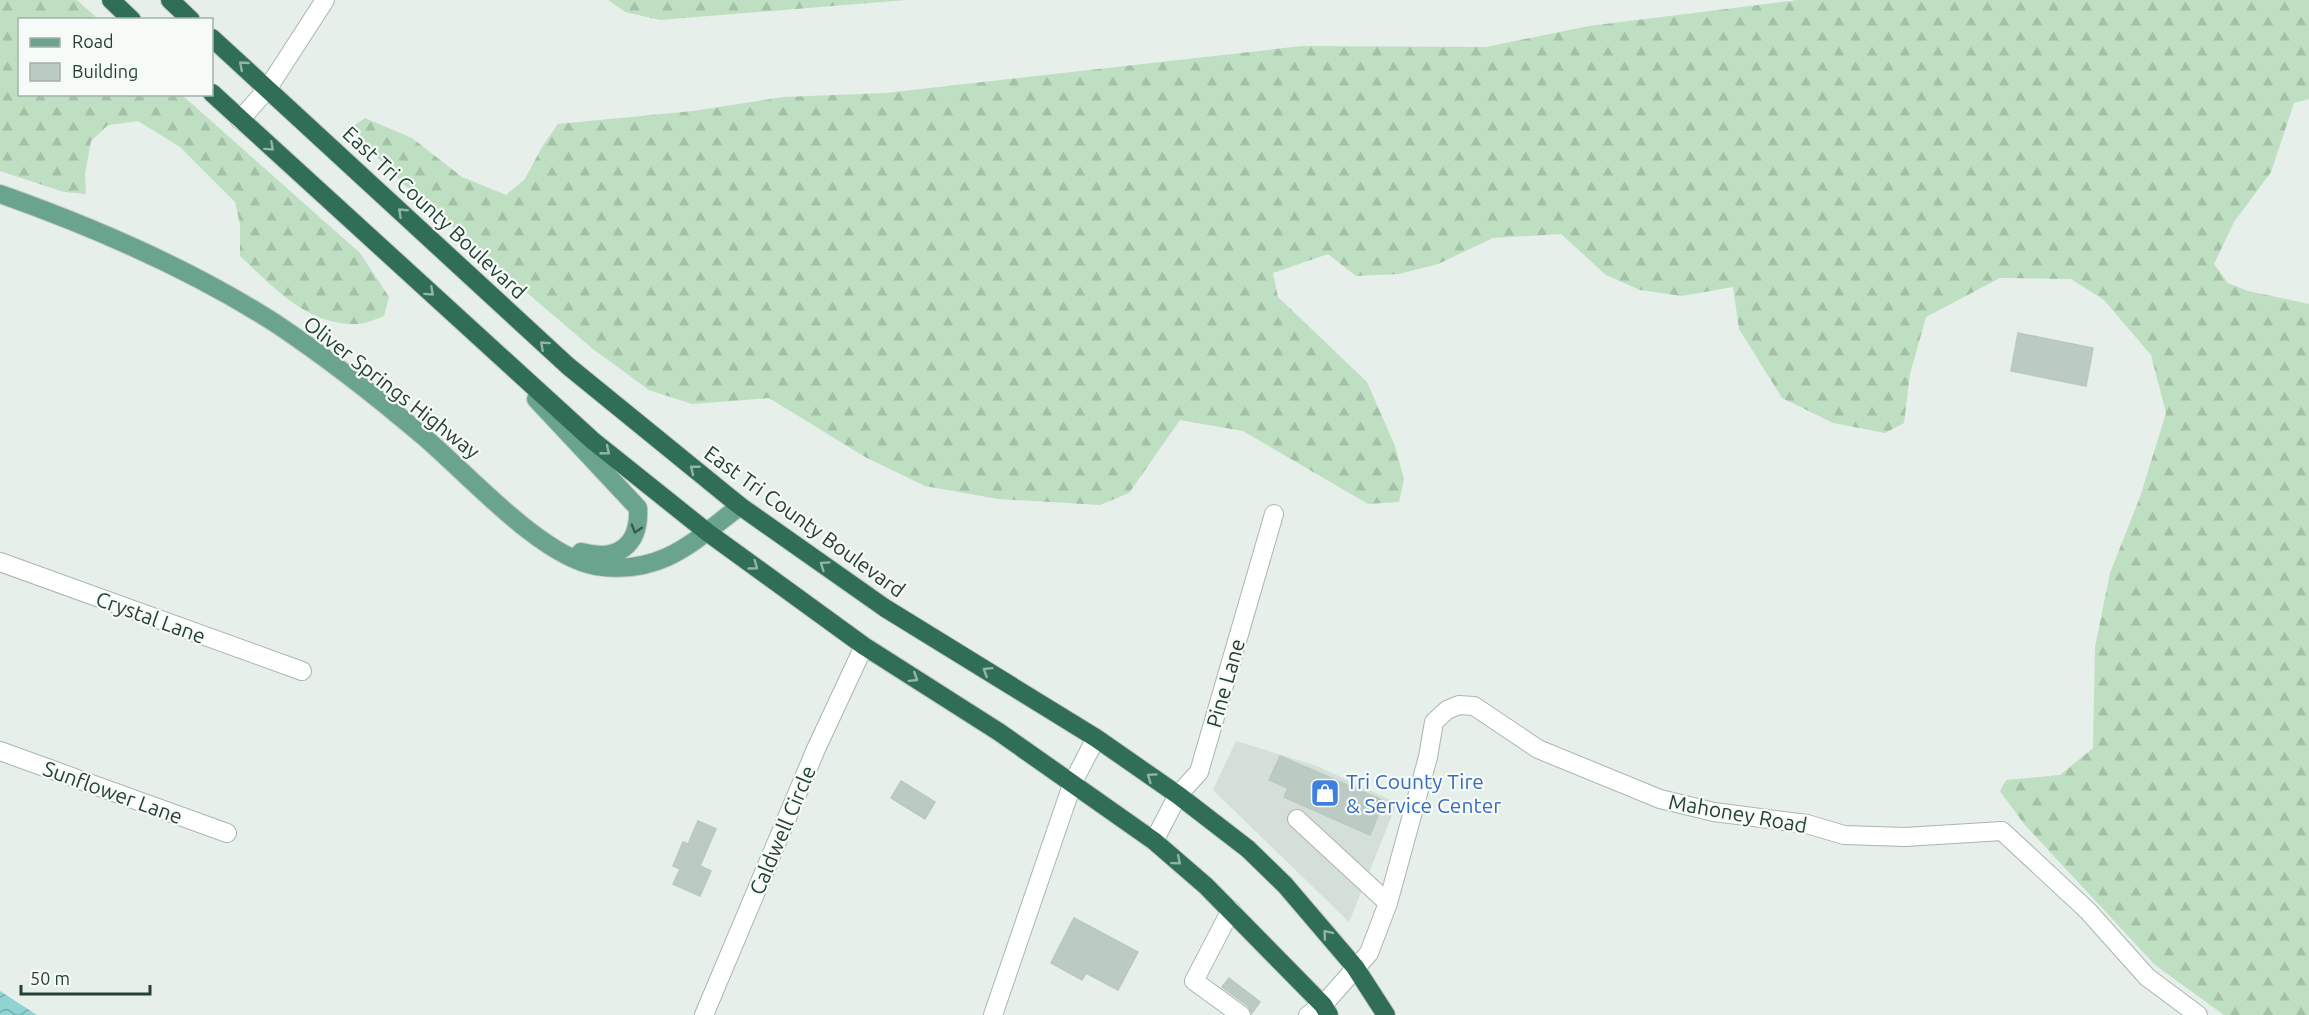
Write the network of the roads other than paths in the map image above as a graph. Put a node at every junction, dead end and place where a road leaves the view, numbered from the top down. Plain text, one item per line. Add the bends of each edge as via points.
1 (111, 0) edge
2 (170, 0) edge
3 (325, 0) edge
4 (130, 18) edge
5 (189, 18) edge
6 (213, 39) edge
7 (268, 88) junction
8 (213, 94) edge
9 (240, 120) junction
10 (0, 194) edge
11 (484, 342) junction
12 (740, 506) junction
13 (1274, 514) dead end
14 (512, 515) junction
15 (707, 532) junction
16 (0, 562) edge
17 (864, 646) junction
18 (302, 671) dead end
19 (1096, 738) junction
20 (0, 751) edge
21 (1073, 782) junction
22 (1178, 795) junction
23 (1297, 819) dead end
24 (227, 832) dead end
25 (1154, 841) junction
26 (1388, 903) junction
27 (1231, 910) junction
28 (1355, 967) junction
29 (1320, 1012) edge
30 (704, 1015) edge
31 (993, 1015) edge
32 (1241, 1015) edge
33 (1386, 1015) edge
34 (2198, 1015) edge

1 - 4 highway
2 - 5 highway
3 - 7 street
7 -> 6 highway, East Tri County Boulevard
7 - 9 street
12 -> 7 highway, East Tri County Boulevard via 568,366
8 - 9 highway
9 -> 11 highway
10 - 14 main road, Oliver Springs Highway via 83,223 138,248 274,323 423,435
11 -> 14 main road via 638,508 639,525 622,550 590,554
11 -> 15 highway via 592,440
12 - 15 main road, Oliver Springs Highway
19 -> 12 highway, East Tri County Boulevard via 885,608
13 - 22 street, Pine Lane via 1199,772
14 - 15 main road, Oliver Springs Highway via 562,554 593,566 628,570 656,564
15 -> 17 highway
16 - 18 street, Crystal Lane
17 -> 21 highway
17 - 30 street, Caldwell Circle via 816,749
19 - 21 street
22 -> 19 highway, East Tri County Boulevard
20 - 24 street, Sunflower Lane
21 - 25 highway
21 - 31 street
22 - 25 street, Pine Lane
28 -> 22 highway, East Tri County Boulevard via 1285,885 1248,849
23 - 26 street
25 -> 27 highway
26 - 28 street, Mahoney Road via 1369,953
26 - 34 street, Mahoney Road via 1434,722 1459,705 1474,706 1538,749 1659,799 1714,812 1807,824 1844,835 1905,837 2002,831 2088,911 2147,977
27 - 29 highway
27 - 32 street via 1194,981
28 - 29 street, Mahoney Road
28 - 33 highway, East Tri County Boulevard

